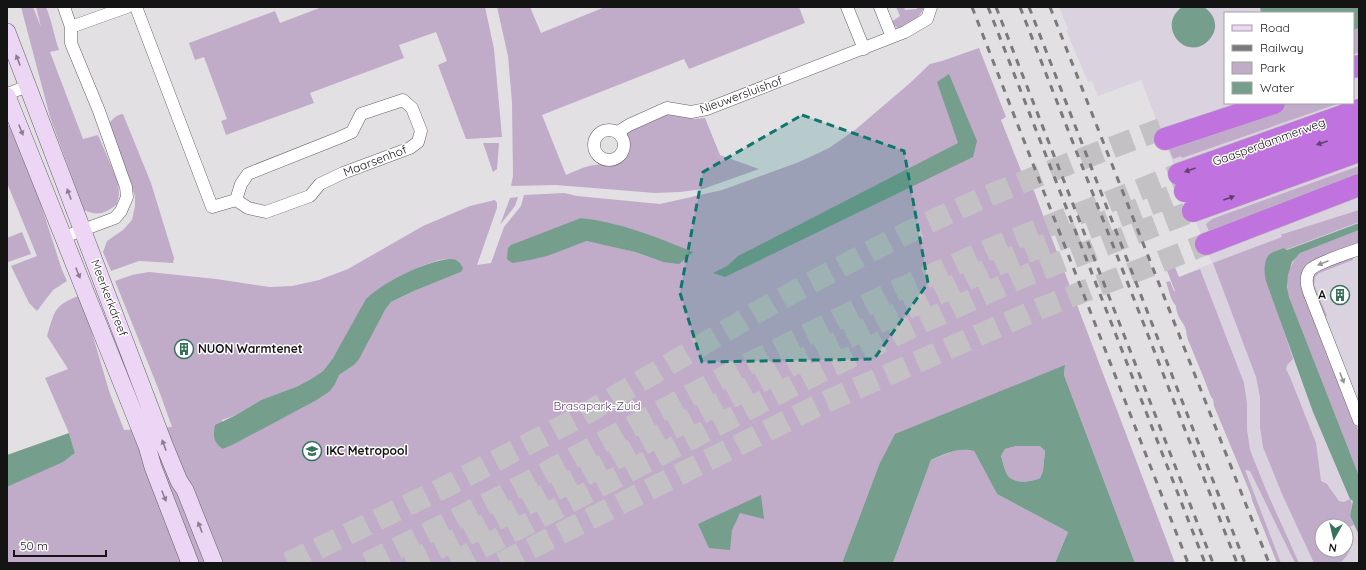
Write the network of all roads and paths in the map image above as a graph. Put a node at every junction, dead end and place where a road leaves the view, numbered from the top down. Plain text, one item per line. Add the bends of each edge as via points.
1 (64, 7) edge
2 (128, 7) edge
3 (847, 7) edge
4 (880, 7) edge
5 (931, 7) edge
6 (71, 27) junction
7 (7, 32) edge
8 (892, 37) junction
9 (864, 49) junction
10 (28, 86) junction
11 (7, 95) edge
12 (1238, 104) edge
13 (1270, 104) edge
14 (1359, 110) edge
15 (1359, 130) edge
16 (618, 132) dead end
17 (1359, 151) edge
18 (1359, 185) edge
19 (1359, 198) edge
20 (236, 200) junction
21 (1193, 211) tunnel mouth
22 (83, 231) junction
23 (64, 237) junction
24 (1359, 249) edge
25 (1359, 420) edge
26 (190, 563) edge
27 (214, 563) edge

1 - 6 street
2 - 6 street
2 - 20 street via 212,207
3 - 9 street
4 - 8 street
5 - 8 street, Nieuwersluishof via 927,19
6 - 22 street via 71,43 99,110 127,197 122,211 115,218
10 -> 7 street, Meerkerkdreef
8 - 9 street, Nieuwersluishof
9 - 16 street, Nieuwersluishof via 708,109 691,112 667,108
10 - 11 street
22 -> 10 street, Meerkerkdreef
11 -> 23 street, Meerkerkdreef
12 - 13 highway via 1163,134
14 - 15 highway, Gaasperdammerweg via 1182,182
21 -> 17 highway
18 - 19 highway via 1208,249
20 - 20 street, Maarsenhof via 241,184 248,174 347,135 352,132 361,114 403,100 412,108 421,130 418,142 410,148 343,173 320,184 310,196 266,212 248,208
22 - 23 street
27 -> 22 street, Meerkerkdreef via 165,447
23 -> 26 street, Meerkerkdreef via 147,446
24 -> 25 street via 1314,267 1306,281

